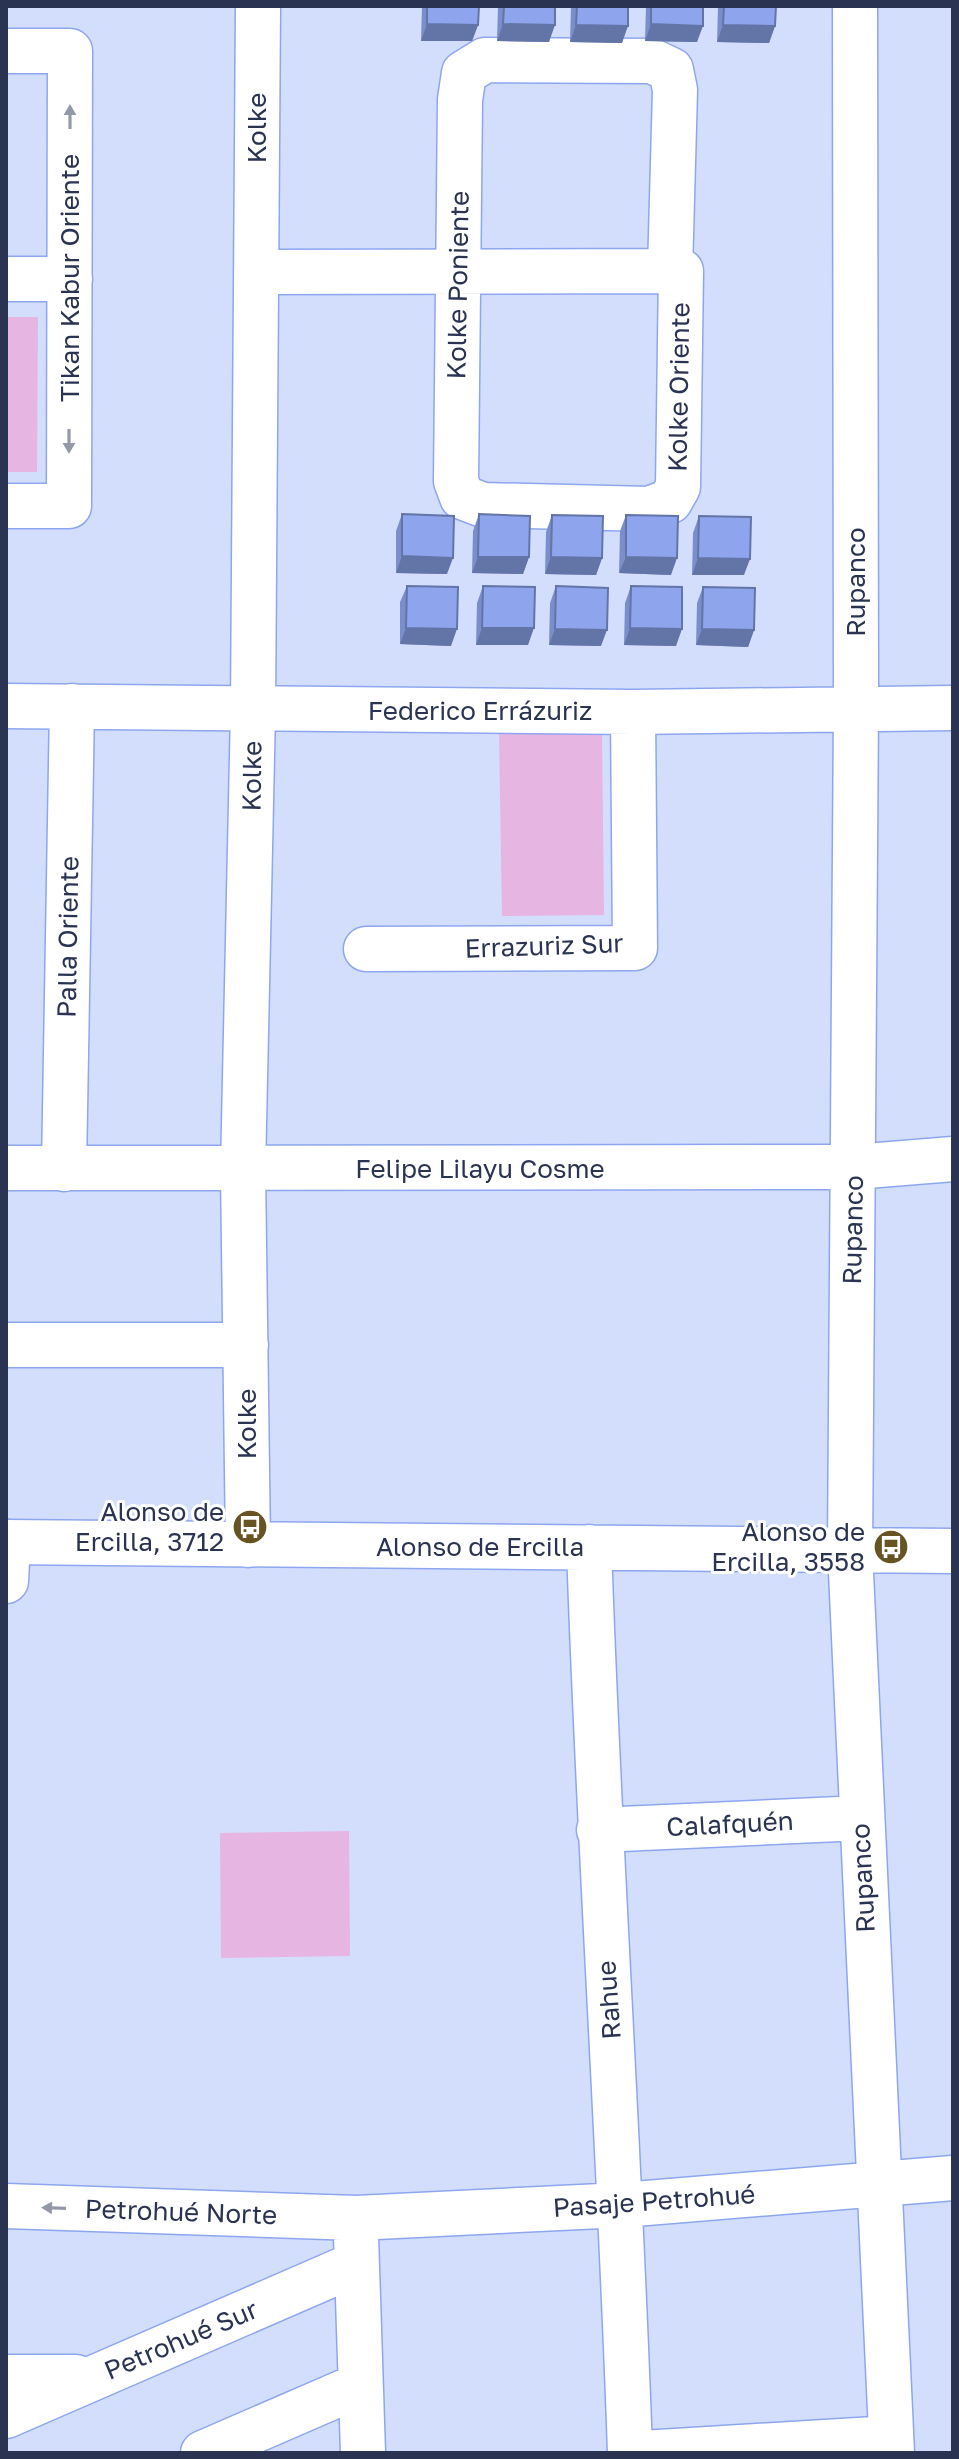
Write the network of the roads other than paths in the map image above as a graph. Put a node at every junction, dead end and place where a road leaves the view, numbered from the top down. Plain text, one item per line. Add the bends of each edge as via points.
1 (258, 6) edge
2 (855, 6) edge
3 (6, 51) edge
4 (671, 70) joint
5 (457, 270) junction
6 (675, 271) junction
7 (256, 272) junction
8 (6, 279) edge
9 (70, 279) junction
10 (670, 501) joint
11 (6, 506) edge
12 (6, 706) edge
13 (72, 706) junction
14 (856, 708) junction
15 (953, 708) edge
16 (253, 710) junction
17 (633, 712) junction
18 (366, 949) dead end
19 (953, 1159) edge
20 (854, 1167) junction
21 (6, 1168) edge
22 (64, 1169) junction
23 (243, 1170) junction
24 (6, 1345) edge
25 (246, 1345) junction
26 (248, 1545) junction
27 (589, 1547) junction
28 (850, 1551) junction
29 (953, 1551) edge
30 (7, 1555) edge
31 (861, 1818) junction
32 (599, 1830) junction
33 (953, 2178) edge
34 (878, 2184) junction
35 (622, 2205) junction
36 (6, 2206) edge
37 (356, 2218) junction
38 (356, 2264) junction
39 (6, 2377) edge
40 (94, 2377) junction
41 (360, 2385) junction
42 (6, 2416) edge
43 (892, 2446) edge
44 (203, 2453) edge
45 (363, 2453) edge
46 (630, 2453) edge
47 (642, 2453) edge

1 - 7 street, Kolke
2 - 14 street, Rupanco
9 -> 3 street, Tikan Kabur Oriente via 70,51
4 - 5 street, Kolke Poniente via 652,61 485,60 464,73
4 - 6 street, Kolke Oriente
5 - 6 street
5 - 7 street
5 - 10 street, Kolke Poniente via 456,481 462,497 483,505 649,509
6 - 10 street, Kolke Oriente via 678,487
7 - 16 street, Kolke
8 - 9 street
9 -> 11 street, Tikan Kabur Oriente via 69,506
12 - 13 street, Federico Errázuriz
13 - 16 street, Federico Errázuriz
13 - 22 street, Palla Oriente
14 - 15 street, Federico Errázuriz
14 - 17 street, Federico Errázuriz
14 - 20 street, Rupanco
16 - 17 street, Federico Errázuriz
16 - 23 street, Kolke
17 - 18 street, Errazuriz Sur via 635,948
19 - 20 street, Felipe Lilayu Cosme
20 - 23 street, Felipe Lilayu Cosme
20 - 28 street, Rupanco
21 - 22 street, Felipe Lilayu Cosme
22 - 23 street, Felipe Lilayu Cosme
23 - 25 street, Kolke
24 - 25 street
25 - 26 street, Kolke
26 - 27 street, Alonso de Ercilla
26 - 30 street, Alonso de Ercilla
27 - 28 street, Alonso de Ercilla
27 - 32 street, Rahue
28 - 29 street, Alonso de Ercilla
28 - 31 street, Rupanco
31 - 32 street, Calafquén
31 - 34 street, Rupanco
32 - 35 street, Rahue
33 - 34 street, Pasaje Petrohué
34 - 35 street, Pasaje Petrohué
34 - 43 street, Rupanco
35 - 37 street, Pasaje Petrohué
35 - 46 street, Rahue
37 -> 36 street, Petrohué Norte
37 - 38 street
38 - 40 street, Petrohué Sur
38 - 41 street
39 - 40 street
40 - 42 street, Petrohué Sur
41 - 44 street
41 - 45 street
43 - 47 street

